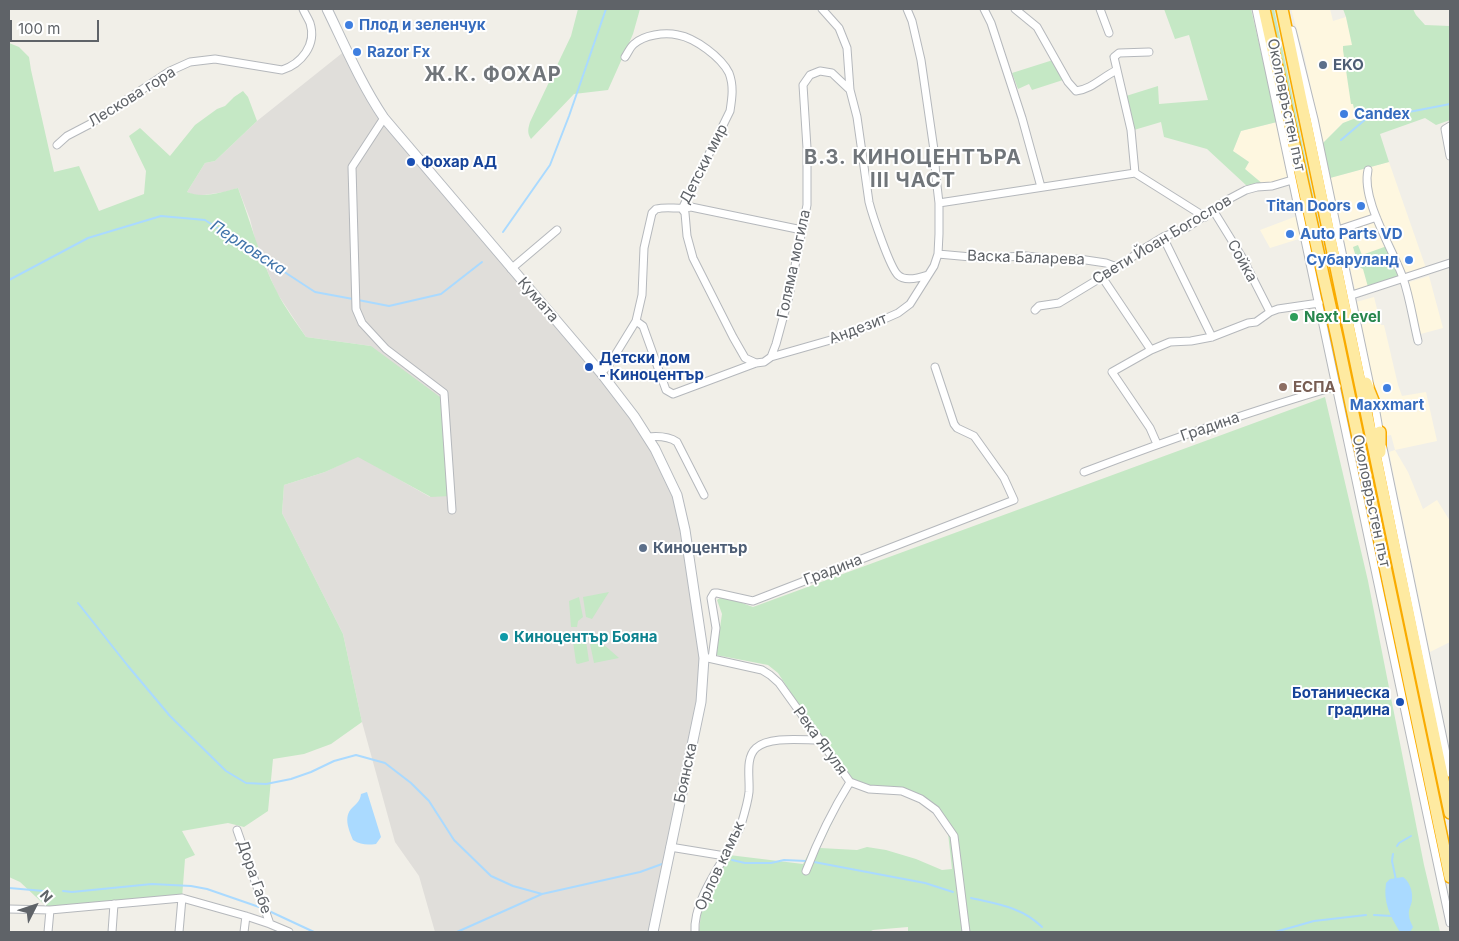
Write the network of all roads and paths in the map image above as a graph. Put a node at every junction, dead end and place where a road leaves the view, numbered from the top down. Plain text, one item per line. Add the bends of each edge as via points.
1 (303, 9) edge
2 (327, 9) edge
3 (822, 9) edge
4 (907, 9) edge
5 (984, 9) edge
6 (1016, 9) edge
7 (1100, 9) edge
8 (1257, 9) edge
9 (1264, 9) edge
10 (1284, 9) edge
11 (1109, 33) dead end
12 (1272, 41) junction
13 (1149, 52) dead end
14 (625, 57) dead end
15 (1117, 70) junction
16 (850, 90) junction
17 (1300, 91) junction
18 (384, 118) junction
19 (1314, 119) junction
20 (1448, 127) edge
21 (1318, 142) junction
22 (57, 145) dead end
23 (1450, 156) edge
24 (1368, 170) dead end
25 (1135, 173) junction
26 (1292, 180) junction
27 (1318, 181) junction
28 (1041, 187) junction
29 (939, 203) junction
30 (682, 209) junction
31 (1213, 210) junction
32 (1205, 217) junction
33 (1377, 219) junction
34 (557, 230) dead end
35 (802, 230) junction
36 (1338, 230) junction
37 (1163, 237) junction
38 (938, 254) junction
39 (1450, 263) edge
40 (1114, 266) junction
41 (511, 268) junction
42 (928, 275) junction
43 (1102, 277) junction
44 (1403, 279) junction
45 (1352, 295) junction
46 (1319, 302) junction
47 (1035, 310) dead end
48 (1270, 312) junction
49 (636, 321) junction
50 (1212, 337) junction
51 (1418, 341) dead end
52 (1151, 350) junction
53 (1355, 356) junction
54 (771, 357) junction
55 (756, 363) junction
56 (935, 367) dead end
57 (601, 373) junction
58 (1337, 386) junction
59 (1374, 402) junction
60 (1380, 432) junction
61 (648, 437) junction
62 (1157, 444) junction
63 (1084, 472) dead end
64 (1381, 484) junction
65 (704, 495) dead end
66 (452, 510) dead end
67 (697, 614) joint
68 (708, 659) junction
69 (819, 740) junction
70 (1450, 773) edge
71 (850, 782) junction
72 (1450, 812) edge
73 (237, 830) dead end
74 (670, 847) junction
75 (725, 856) junction
76 (806, 871) dead end
77 (1450, 877) edge
78 (182, 898) junction
79 (114, 904) junction
80 (9, 909) edge
81 (50, 910) junction
82 (246, 916) junction
83 (1450, 923) edge
84 (270, 924) junction
85 (48, 932) edge
86 (112, 932) edge
87 (179, 932) edge
88 (244, 932) edge
89 (289, 932) edge
90 (653, 932) edge
91 (695, 932) edge
92 (966, 932) edge

1 - 22 street, Лескова гора via 312,36 304,56 292,67 282,70 215,59 190,62 170,71
2 - 18 main road, Кумата via 357,73
3 - 16 street via 839,28 847,48
4 - 29 street via 921,60
5 - 28 street via 1019,108
6 - 15 street via 1036,27 1076,91 1087,90
7 - 11 street
8 - 12 highway
8 - 26 street
9 - 12 highway, Околовръстен път
10 - 17 highway, Околовръстен път
10 - 19 street
12 - 77 highway, Околовръстен път
13 - 15 street via 1119,53 1114,57
14 - 30 street, Детски мир via 632,45 640,40 658,34 678,35 698,43 728,73 733,95 730,111
15 - 25 street via 1131,130
16 - 35 street, Голяма могила via 832,73 820,71 810,75 803,86 807,205
16 - 42 street via 872,215 892,264 897,275 906,279
17 - 19 highway
17 - 27 highway, Околовръстен път
18 - 41 main road, Кумата
18 - 66 street via 352,167 356,309 362,323 386,349 444,394
19 - 21 street
20 - 23 street
21 - 27 highway
21 - 36 street
24 - 33 street via 1366,180
25 - 28 street
25 - 32 street
26 - 31 street, Свети Йоан Богослов via 1246,190
26 - 46 street
27 - 53 highway, Околовръстен път
28 - 29 street
29 - 38 street
30 - 35 street via 691,207
30 - 49 street, Детски мир via 660,208 652,213 644,248 642,295
30 - 55 street via 693,258 745,358
31 - 32 street, Свети Йоан Богослов
31 - 48 street, Сойка
32 - 37 street, Свети Йоан Богослов via 1188,228
33 - 36 street
33 - 44 street
34 - 41 street
35 - 54 street, Голяма могила via 789,296
36 - 45 street
37 - 40 street, Свети Йоан Богослов via 1123,264
37 - 50 street
38 - 40 street, Васка Баларева via 982,258 1026,256
38 - 42 street
39 - 44 street
40 - 43 street, Свети Йоан Богослов
41 - 57 main road, Кумата
42 - 54 street, Андезит via 910,304 898,313 848,335
43 - 47 street, Свети Йоан Богослов via 1059,303 1039,306
43 - 52 street
44 - 45 street
44 - 51 street
45 - 59 street
46 - 48 street
46 - 58 street
48 - 50 street via 1261,320
49 - 55 street via 644,326 666,390 673,394
49 - 57 street, Детски мир
50 - 52 street via 1170,342
52 - 62 street via 1112,372 1150,428
53 - 59 highway
53 - 64 highway, Околовръстен път
54 - 55 street
56 - 68 street, Градина via 954,424 974,436 1004,478 1014,500 753,601 714,593 711,598 716,628
57 - 61 main road, Кумата
58 - 62 street, Градина
58 - 83 street
59 - 60 street
60 - 64 highway
60 - 70 street
61 - 65 street via 660,436 677,442
61 - 67 main road, Кумата via 677,495 687,538
62 - 63 street, Градина
64 - 72 highway, Околовръстен път
67 - 68 main road, Боянска
68 - 69 street, Река Ягуля via 770,674
68 - 74 main road, Боянска
69 - 71 street, Река Ягуля
69 - 75 street, Орлов камък via 787,739 764,742 755,748 749,765 749,793 740,827
71 - 76 street via 818,840
71 - 92 street, Река Ягуля via 869,789 902,791 936,810 954,836
73 - 84 street, Дора Габе
74 - 75 street
74 - 90 main road, Боянска
75 - 91 street, Орлов камък via 706,889 697,914
78 - 79 street
78 - 82 street
78 - 87 street
79 - 81 street
79 - 86 street
80 - 81 street
81 - 85 street
82 - 84 street
82 - 88 street
84 - 89 street

